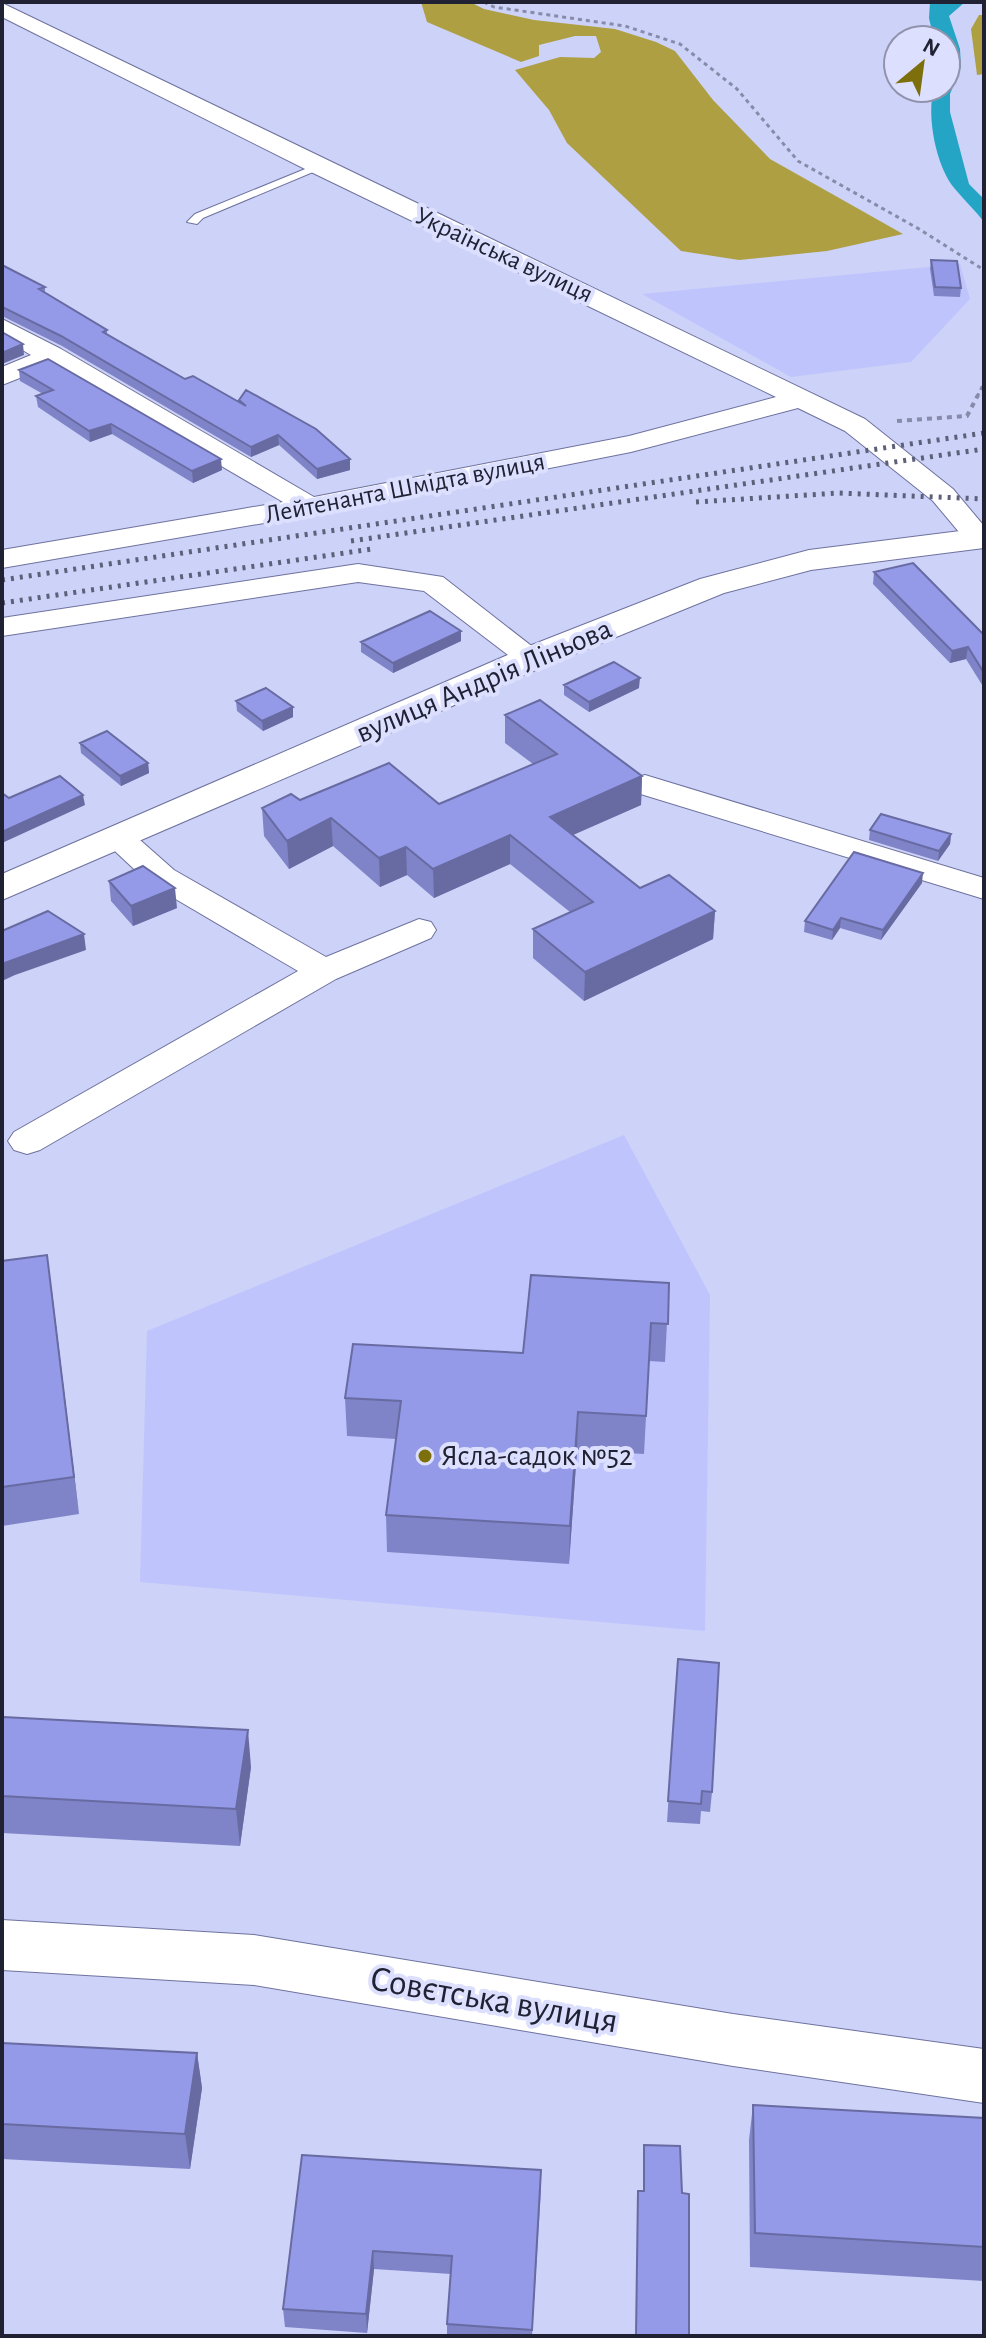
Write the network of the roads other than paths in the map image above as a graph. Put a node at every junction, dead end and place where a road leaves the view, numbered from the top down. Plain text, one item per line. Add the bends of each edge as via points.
1 (2, 9) edge
2 (319, 167) junction
3 (193, 222) dead end
4 (2, 327) edge
5 (52, 355) junction
6 (2, 377) edge
7 (803, 398) junction
8 (310, 506) junction
9 (981, 538) edge
10 (2, 559) edge
11 (2, 627) edge
12 (532, 658) junction
13 (645, 785) edge
14 (119, 839) junction
15 (2, 888) edge
16 (984, 889) edge
17 (419, 930) dead end
18 (324, 971) junction
19 (27, 1141) dead end
20 (2, 1945) edge
21 (984, 2076) edge

1 - 2 street, Українська вулиця
2 - 3 lane
2 - 7 street, Українська вулиця
4 - 5 street
5 - 6 street
5 - 8 street
7 - 8 street, Лейтенанта Шмідта вулиця via 631,444
7 - 9 street, Українська вулиця via 855,425 943,495
8 - 10 street, Лейтенанта Шмідта вулиця
9 - 12 street, вулиця Андрія Ліньова via 809,560 725,582
11 - 12 street via 358,573 433,583
12 - 14 street, вулиця Андрія Ліньова
13 - 16 street
14 - 15 street, вулиця Андрія Ліньова
14 - 18 street via 162,877
17 - 18 street
18 - 19 street
20 - 21 street, Совєтська вулиця via 254,1960

